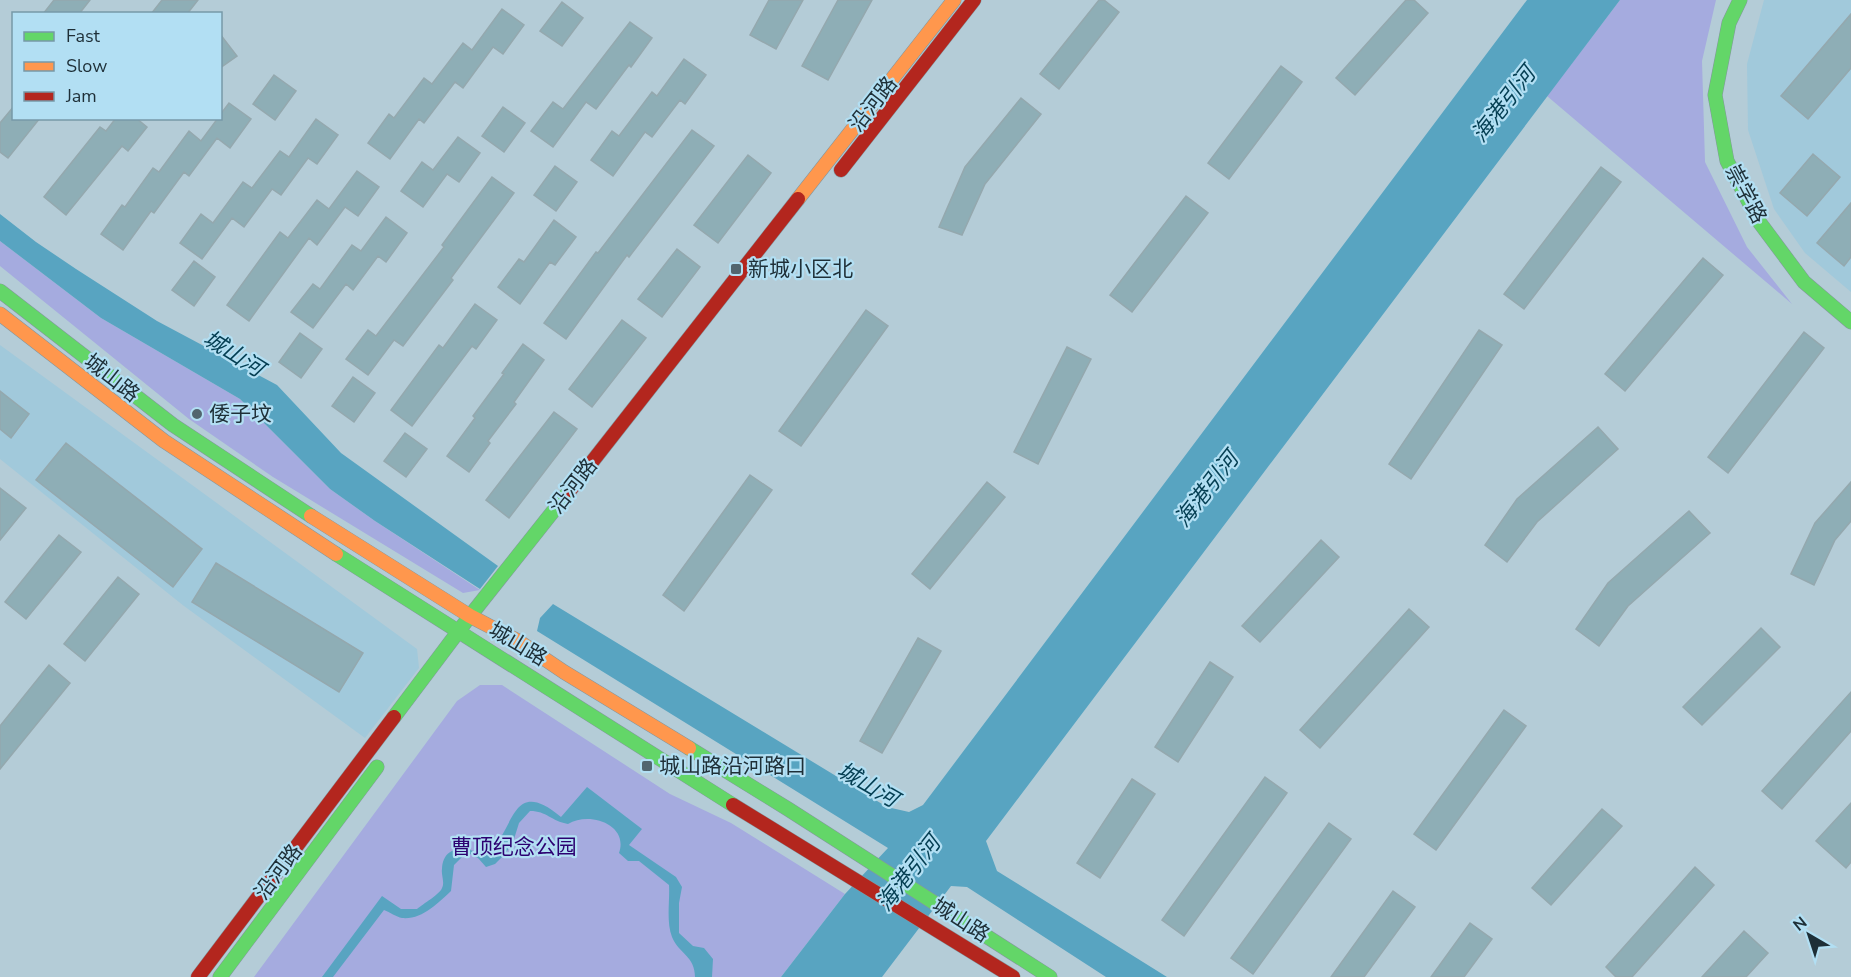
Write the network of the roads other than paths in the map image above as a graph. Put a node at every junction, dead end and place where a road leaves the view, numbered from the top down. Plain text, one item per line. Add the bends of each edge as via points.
1 (954, 0) edge
2 (974, 0) edge
3 (1740, 0) edge
4 (832, 181) dead end
5 (0, 291) edge
6 (0, 314) edge
7 (1851, 322) edge
8 (495, 609) dead end
9 (470, 616) junction
10 (483, 623) junction
11 (459, 631) junction
12 (469, 643) junction
13 (385, 756) dead end
14 (198, 977) edge
15 (220, 977) edge
16 (1013, 977) edge
17 (1050, 977) edge

1 - 9 main road, 沿河路
2 - 4 main road, 沿河路
3 - 7 main road, 崇学路 via 1729,23 1715,95 1727,161 1760,223 1804,282
5 - 9 main road, 城山路 via 173,425
6 - 11 main road, 城山路 via 164,441
8 - 10 main road
9 - 10 main road, 城山路
9 - 11 main road, 沿河路
10 - 12 main road
10 - 17 main road, 城山路 via 788,809
11 - 12 main road, 城山路
11 - 14 main road, 沿河路
12 - 16 main road, 城山路
13 - 15 main road, 沿河路

